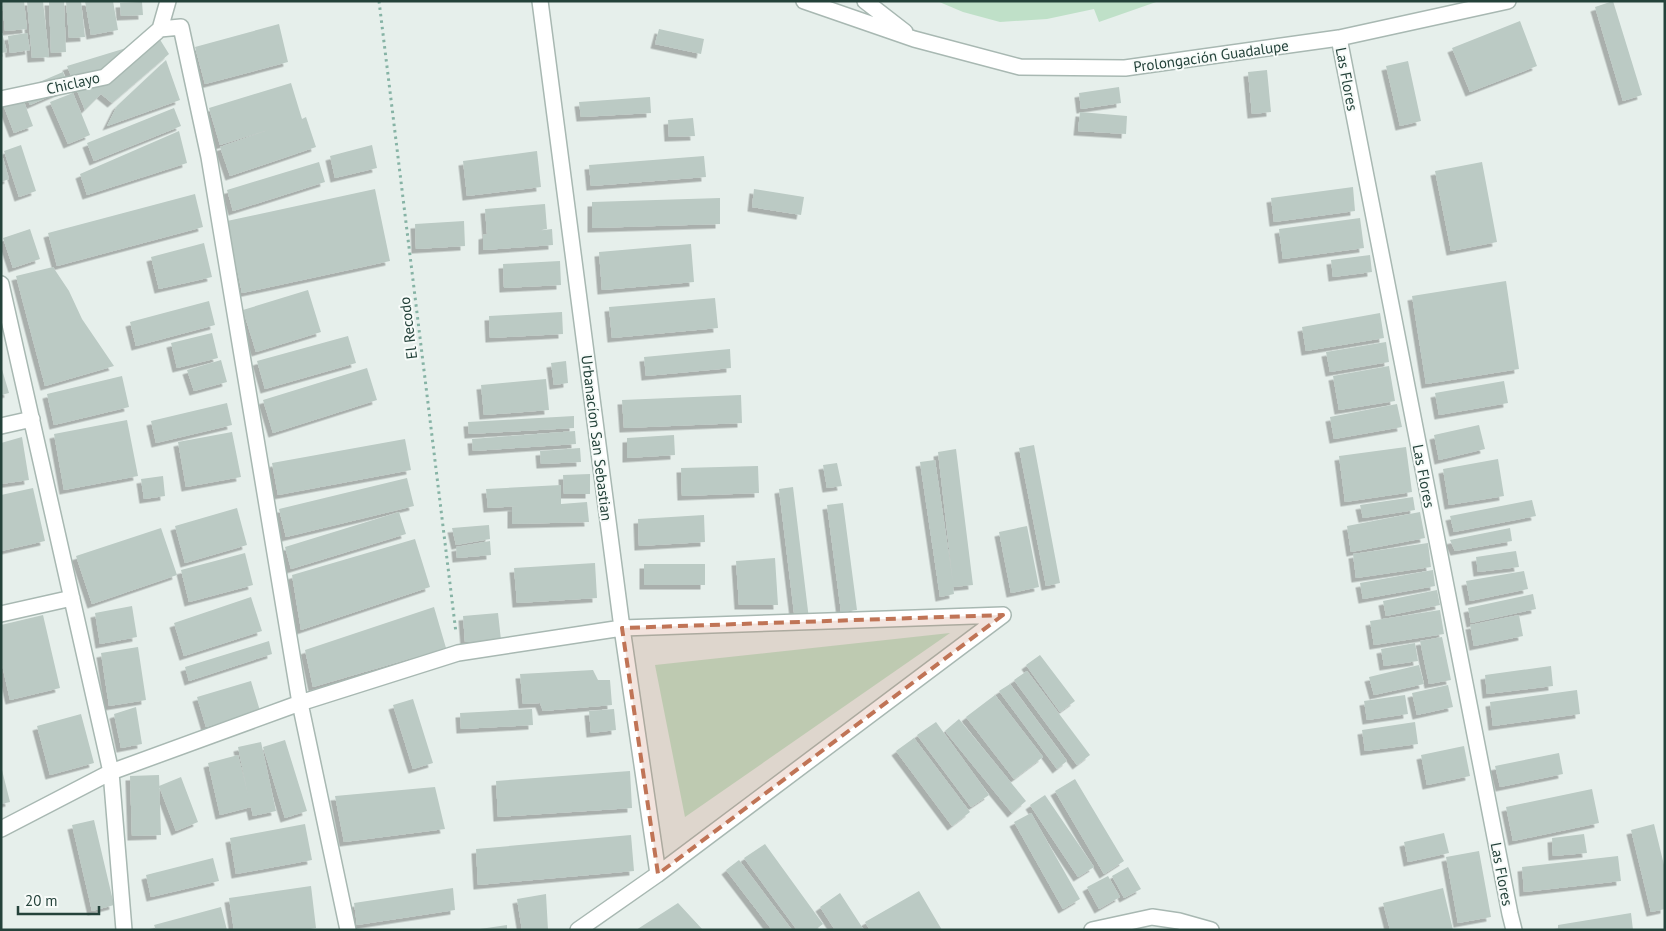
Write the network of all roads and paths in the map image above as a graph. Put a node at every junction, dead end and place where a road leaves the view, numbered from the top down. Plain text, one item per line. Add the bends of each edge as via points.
1 (168, 1) edge
2 (379, 1) edge
3 (540, 1) edge
4 (804, 1) edge
5 (866, 1) edge
6 (1508, 1) edge
7 (160, 29) junction
8 (1339, 38) junction
9 (914, 40) junction
10 (1, 99) edge
11 (1, 284) edge
12 (32, 419) junction
13 (1, 426) edge
14 (72, 598) junction
15 (1, 614) edge
16 (622, 628) junction
17 (458, 653) junction
18 (300, 703) junction
19 (111, 772) junction
20 (1, 829) edge
21 (658, 874) junction
22 (124, 930) edge
23 (348, 930) edge
24 (578, 930) edge
25 (1092, 930) edge
26 (1211, 930) edge
27 (1514, 930) edge

1 - 7 street
2 - 17 path, El Recodo
3 - 16 street, Urbanacíon San Sebastian
4 - 9 street, Prolongación Guadalupe
5 - 9 street, Prolongación Guadalupe
6 - 8 street, Prolongación Guadalupe
7 - 10 street, Chiclayo via 105,77
7 - 18 street via 180,27 209,157
8 - 9 street, Prolongación Guadalupe via 1125,68 1020,67
8 - 27 street, Las Flores
11 - 12 street
12 - 13 street
12 - 14 street
14 - 15 street
14 - 19 street
16 - 17 street
16 - 21 street, Urbanacíon San Sebastian
16 - 21 street via 1004,614
17 - 18 street
18 - 19 street
18 - 23 street
19 - 20 street
19 - 22 street
21 - 24 street
25 - 26 street via 1152,917

